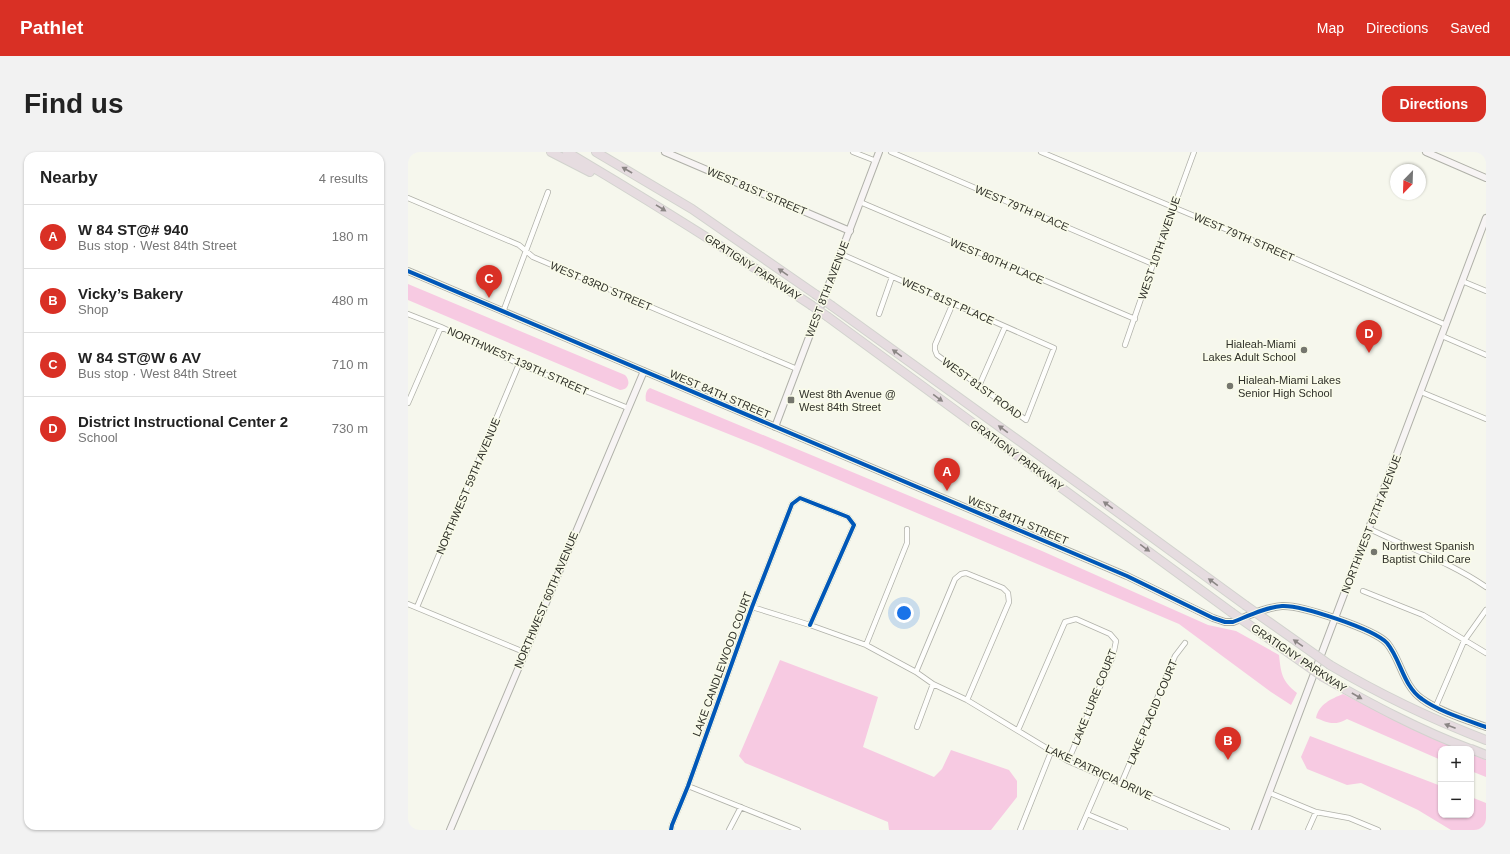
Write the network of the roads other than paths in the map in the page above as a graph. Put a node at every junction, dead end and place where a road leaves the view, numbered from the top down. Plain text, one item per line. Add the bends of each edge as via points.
1 (551, 152) edge
2 (567, 152) edge
3 (596, 152) edge
4 (599, 152) edge
5 (665, 152) edge
6 (854, 152) edge
7 (879, 152) edge
8 (891, 152) edge
9 (1041, 152) edge
10 (1194, 152) edge
11 (1426, 152) edge
12 (606, 158) junction
13 (876, 161) junction
14 (1486, 178) edge
15 (548, 192) dead end
16 (638, 194) junction
17 (408, 198) edge
18 (860, 202) junction
19 (1173, 208) junction
20 (1486, 218) edge
21 (1484, 227) edge
22 (850, 231) junction
23 (525, 252) junction
24 (841, 254) junction
25 (1153, 264) junction
26 (408, 271) edge
27 (892, 277) junction
28 (1462, 281) junction
29 (1486, 291) edge
30 (953, 303) junction
31 (503, 312) junction
32 (408, 314) edge
33 (879, 314) dead end
34 (1135, 319) junction
35 (1446, 325) junction
36 (441, 327) junction
37 (1005, 327) junction
38 (1442, 336) junction
39 (1125, 345) dead end
40 (1486, 355) edge
41 (519, 364) junction
42 (797, 369) junction
43 (644, 370) junction
44 (979, 386) junction
45 (1421, 392) junction
46 (408, 404) edge
47 (628, 408) junction
48 (1486, 419) edge
49 (1026, 420) joint
50 (775, 427) junction
51 (907, 529) dead end
52 (1370, 529) junction
53 (1486, 587) edge
54 (1363, 591) dead end
55 (408, 604) edge
56 (417, 607) junction
57 (752, 607) junction
58 (1486, 610) edge
59 (1335, 619) junction
60 (810, 625) junction
61 (1464, 640) junction
62 (1185, 643) dead end
63 (866, 645) junction
64 (524, 652) junction
65 (1486, 653) edge
66 (916, 672) junction
67 (933, 684) junction
68 (967, 700) junction
69 (1436, 706) junction
70 (917, 726) dead end
71 (1486, 727) edge
72 (1018, 730) junction
73 (1486, 740) edge
74 (1463, 746) edge
75 (1474, 750) edge
76 (1051, 752) junction
77 (1486, 755) edge
78 (1068, 761) junction
79 (1103, 777) junction
80 (1121, 784) junction
81 (688, 786) junction
82 (1270, 793) junction
83 (741, 807) junction
84 (1316, 812) junction
85 (1087, 814) junction
86 (450, 830) edge
87 (671, 830) edge
88 (729, 830) edge
89 (798, 830) edge
90 (1020, 830) edge
91 (1080, 830) edge
92 (1125, 830) edge
93 (1227, 830) edge
94 (1255, 830) edge
95 (1308, 830) edge
96 (1378, 830) edge

1 - 16 highway
2 - 16 highway, GRATIGNY PARKWAY
3 - 12 highway, GRATIGNY PARKWAY
4 - 12 highway
5 - 22 street, WEST 81ST STREET
6 - 13 street
7 - 13 street, WEST 8TH AVENUE
8 - 25 street, WEST 79TH PLACE
9 - 19 street, WEST 79TH STREET
10 - 19 street, WEST 10TH AVENUE
11 - 14 street
73 -> 12 highway, GRATIGNY PARKWAY, bridge via 1406,707 1330,665 815,294 692,209
13 - 18 street, WEST 8TH AVENUE
15 - 23 street
16 -> 74 highway, GRATIGNY PARKWAY, bridge via 811,304 1323,677 1396,717
17 - 23 street, WEST 83RD STREET via 519,245
18 - 22 street, WEST 8TH AVENUE
18 - 34 street, WEST 80TH PLACE
19 - 25 street, WEST 10TH AVENUE
19 - 35 street, WEST 79TH STREET via 1344,279
20 - 21 street, NORTHWEST 67TH AVENUE
21 - 28 street, NORTHWEST 67TH AVENUE
22 - 24 street, WEST 8TH AVENUE
23 - 31 street
23 - 42 street, WEST 83RD STREET
24 - 27 street, WEST 81ST PLACE
24 - 42 street, WEST 8TH AVENUE
25 - 34 street, WEST 10TH AVENUE
26 - 31 street, WEST 84TH STREET
27 - 30 street, WEST 81ST PLACE
27 - 33 street
28 - 29 street
28 - 35 street, NORTHWEST 67TH AVENUE
30 - 37 street, WEST 81ST PLACE
30 - 44 street, WEST 81ST ROAD via 934,350 938,356
31 - 43 street, WEST 84TH STREET
32 - 36 street, NORTHWEST 139TH STREET
34 - 39 street, WEST 10TH AVENUE
35 - 38 street, NORTHWEST 67TH AVENUE
36 - 41 street, NORTHWEST 139TH STREET
36 - 46 street
37 - 44 street
37 - 49 street, WEST 81ST PLACE via 1054,348
38 - 40 street
38 - 45 street, NORTHWEST 67TH AVENUE
41 - 47 street, NORTHWEST 139TH STREET
41 - 56 street, NORTHWEST 59TH AVENUE
42 - 50 street, WEST 8TH AVENUE
43 - 47 street, NORTHWEST 60TH AVENUE
43 - 50 street, WEST 84TH STREET
44 - 49 street, WEST 81ST ROAD
45 - 48 street
45 - 52 street, NORTHWEST 67TH AVENUE
47 - 64 street, NORTHWEST 60TH AVENUE
50 - 59 street, WEST 84TH STREET via 1133,579 1225,622 1233,622 1281,606 1294,606
51 - 63 street via 907,543
52 - 53 street via 1451,566
52 - 59 street, NORTHWEST 67TH AVENUE
54 - 61 street via 1423,615
55 - 56 street
56 - 64 street
57 - 60 street, LAKE PATRICIA DRIVE
57 - 60 street, LAKE CANDLEWOOD COURT via 792,504 800,498 848,517 854,525
57 - 81 street, LAKE CANDLEWOOD COURT
58 - 61 street
59 - 69 street, WEST 84TH STREET via 1378,636 1387,644 1408,685 1422,700
59 - 82 street, NORTHWEST 67TH AVENUE
60 - 63 street, LAKE PATRICIA DRIVE
61 - 65 street
61 - 69 street
62 - 80 street, LAKE PLACID COURT via 1175,656
63 - 66 street, LAKE PATRICIA DRIVE
64 - 86 street, NORTHWEST 60TH AVENUE
66 - 67 street, LAKE PATRICIA DRIVE
66 - 68 street via 960,574 966,573 1003,588 1008,593 1009,602
67 - 68 street, LAKE PATRICIA DRIVE
67 - 70 street
68 - 72 street, LAKE PATRICIA DRIVE
69 - 71 street, WEST 84TH STREET
72 - 76 street, LAKE PATRICIA DRIVE
72 - 78 street, LAKE LURE COURT via 1065,622 1076,619 1110,634 1116,641 1113,656
75 - 77 highway, GRATIGNY PARKWAY
76 - 78 street, LAKE PATRICIA DRIVE
76 - 90 street
78 - 79 street, LAKE PATRICIA DRIVE
79 - 80 street, LAKE PATRICIA DRIVE
79 - 85 street
80 - 93 street, LAKE PATRICIA DRIVE
81 - 83 street
81 - 87 street, LAKE CANDLEWOOD COURT
82 - 84 street
82 - 94 street, NORTHWEST 67TH AVENUE
83 - 88 street
83 - 89 street
84 - 95 street
84 - 96 street via 1349,818
85 - 91 street
85 - 92 street

